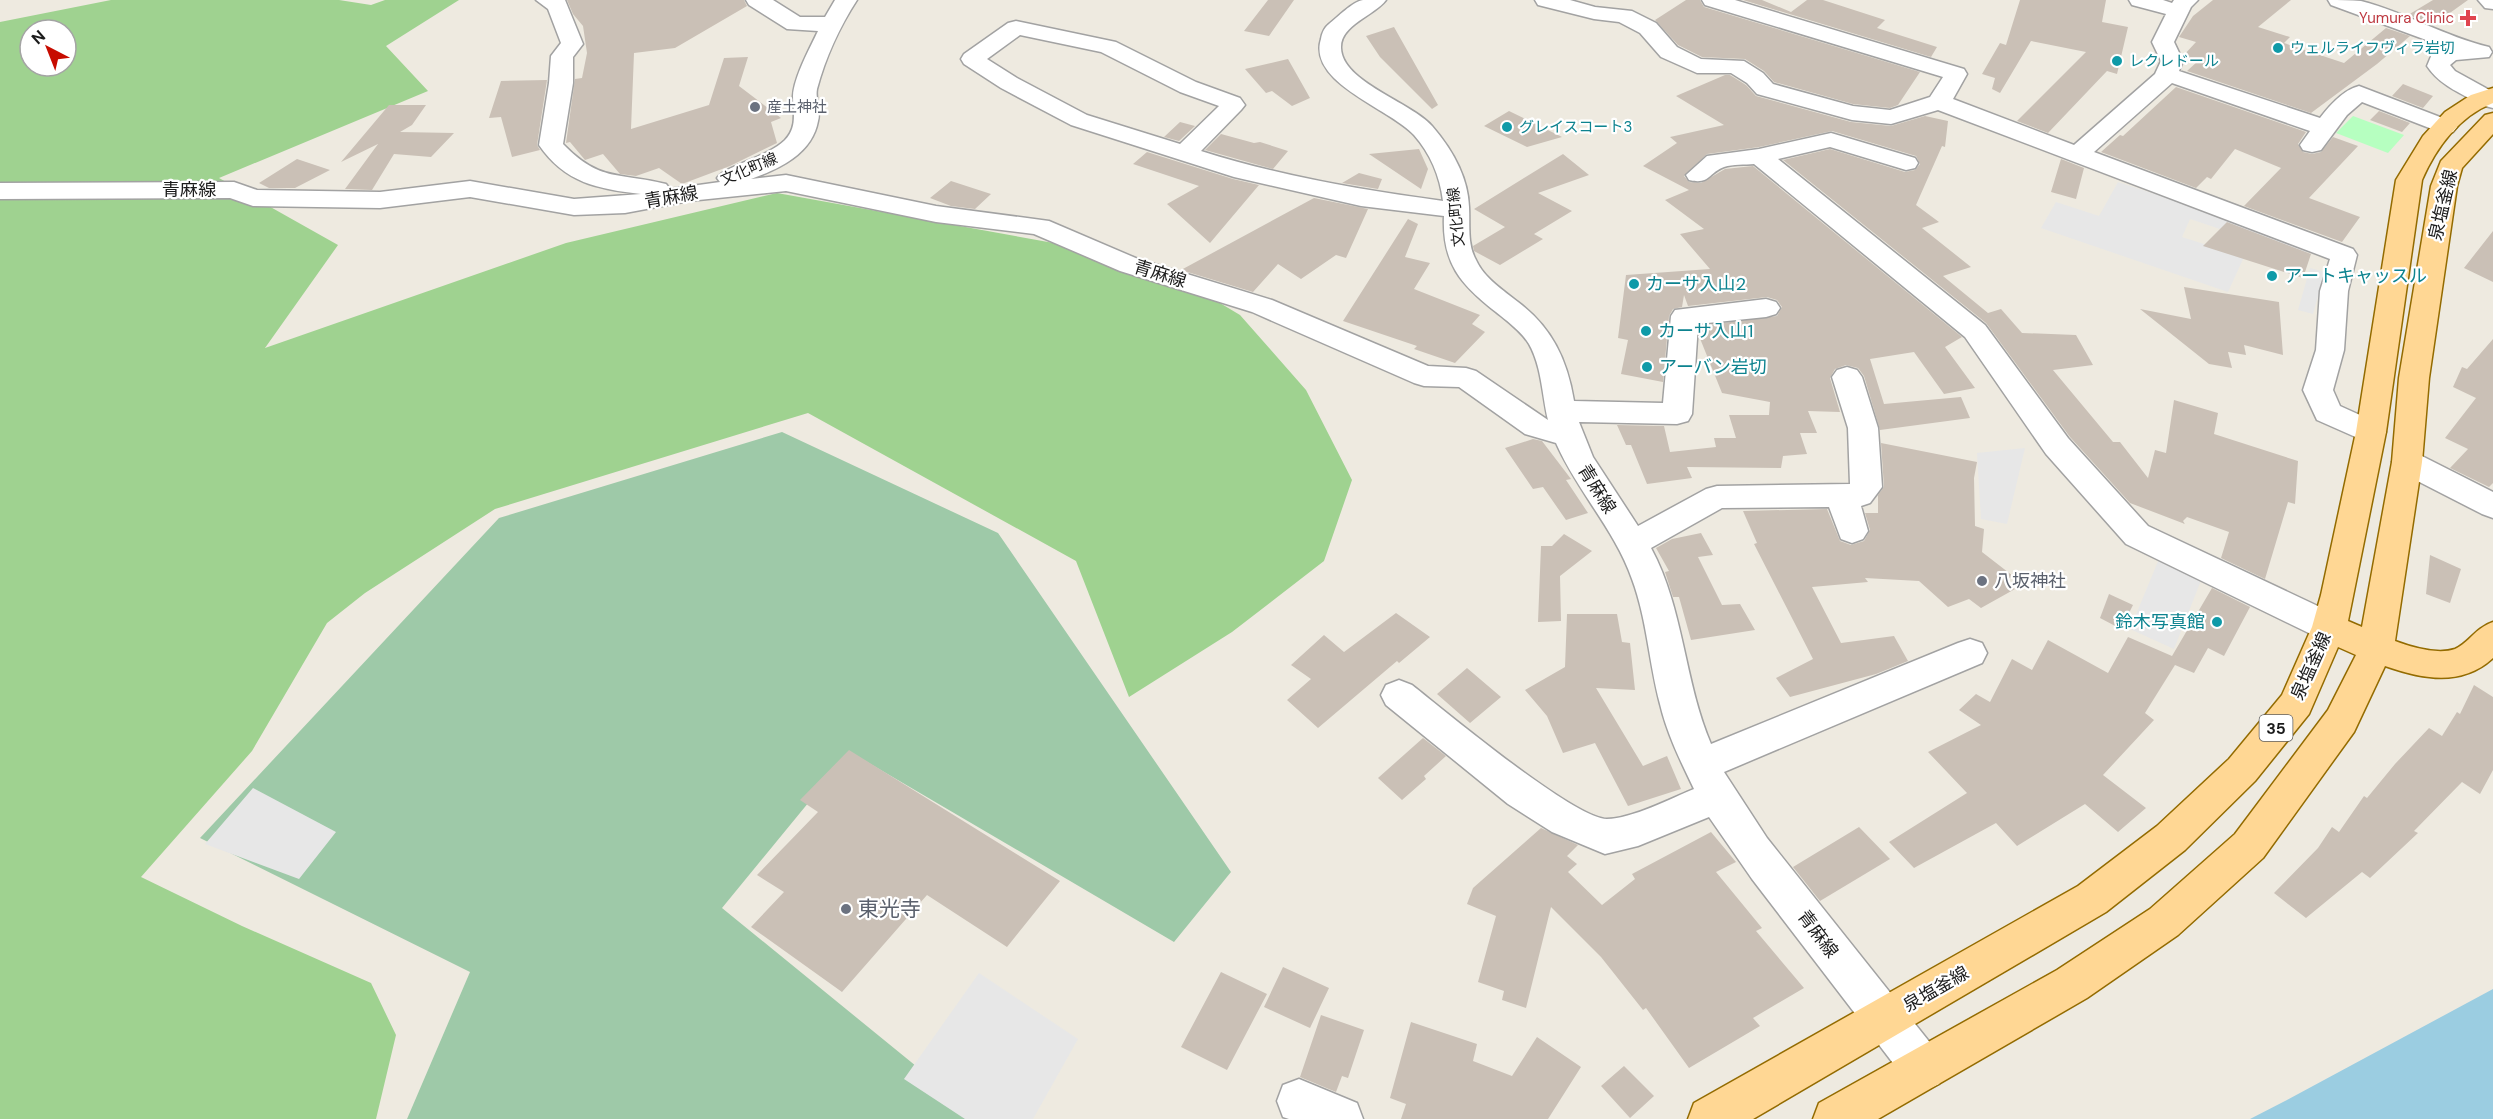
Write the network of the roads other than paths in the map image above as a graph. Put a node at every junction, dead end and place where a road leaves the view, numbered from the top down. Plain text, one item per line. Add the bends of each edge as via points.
1 (547, 0) edge
2 (758, 0) edge
3 (846, 0) edge
4 (1375, 0) edge
5 (1546, 0) edge
6 (1713, 0) edge
7 (2140, 0) edge
8 (2339, 0) edge
9 (2489, 0) edge
10 (2493, 3) edge
11 (2183, 5) edge
12 (833, 24) junction
13 (2483, 51) edge
14 (2167, 74) junction
15 (2379, 79) dead end
16 (2359, 93) junction
17 (1940, 102) junction
18 (2491, 103) edge
19 (2445, 127) junction
20 (1185, 153) junction
21 (2079, 153) junction
22 (1759, 156) junction
23 (1906, 163) dead end
24 (1698, 175) dead end
25 (0, 191) edge
26 (689, 193) junction
27 (1456, 210) junction
28 (1766, 308) dead end
29 (1847, 377) dead end
30 (1564, 424) junction
31 (2371, 432) junction
32 (2407, 462) junction
33 (1842, 496) junction
34 (2493, 506) edge
35 (1852, 531) dead end
36 (1632, 544) junction
37 (2329, 627) junction
38 (2493, 636) edge
39 (2376, 648) junction
40 (1970, 653) dead end
41 (1399, 694) dead end
42 (1709, 781) junction
43 (1884, 1020) junction
44 (1924, 1069) junction
45 (1299, 1101) dead end
46 (1341, 1119) edge
47 (1710, 1119) edge
48 (1835, 1119) edge

1 - 26 street via 557,5 572,44 562,56 551,145 572,167 604,182
2 - 12 street via 795,24
3 - 12 street, 文化町線
4 - 27 street, 文化町線 via 1334,31 1329,50 1333,63 1345,77 1397,108 1426,134 1452,179
5 - 17 street via 1594,13 1624,16 1648,28 1669,52 1697,66 1736,66 1765,89 1852,113 1891,117
6 - 17 street via 1956,74
7 - 11 street
8 - 13 street
9 - 10 street
11 - 14 street via 2163,42 2172,61
12 - 26 street, 文化町線 via 805,93 807,120 799,138 785,153 761,167
13 - 18 street via 2452,54 2440,59 2438,66 2447,76
14 - 16 street via 2318,136
14 - 21 street
15 - 16 street
16 - 19 street
17 - 21 street
18 - 19 main road, 泉塩釜線 / 35 via 2464,111
18 - 32 main road, 泉塩釜線 via 2450,165 2444,186 2428,272
19 - 31 main road, 泉塩釜線 / 35 via 2417,160 2409,180
20 - 20 street via 1078,120 972,59 1016,28 1108,47 1188,87 1232,103
20 - 27 street via 1317,190
21 - 31 street via 2344,255 2334,291 2330,350 2318,390 2328,413
22 - 23 street via 1831,140
22 - 24 street via 1716,160
22 - 37 street via 1975,331 2057,446 2137,535
25 - 26 street, 青麻線 via 234,190 253,198 380,200 470,189 574,207 625,205
26 - 30 street, 青麻線 via 786,183 936,214 1040,227 1129,265 1262,306 1424,376 1467,378 1536,427
27 - 30 street, 文化町線 via 1457,245 1462,260 1478,282 1521,317 1551,360
28 - 30 street via 1685,316 1677,414
29 - 33 street via 1863,428 1866,487 1859,495
30 - 36 street, 青麻線 via 1583,470
31 - 37 main road, 泉塩釜線 / 35
32 - 34 street
32 - 39 main road, 泉塩釜線
33 - 35 street
33 - 36 street via 1717,498
36 - 42 street, 青麻線 via 1649,579 1679,708
37 - 39 main road
37 - 43 main road, 泉塩釜線 / 35 via 2296,704 2242,770 2171,838 2092,899
38 - 39 main road via 2461,662 2422,664
39 - 44 main road, 泉塩釜線 via 2341,721 2249,846 2164,922 2072,984
40 - 42 street
41 - 42 street via 1521,792 1566,820 1605,837 1638,829
42 - 43 street, 青麻線 via 1764,864
43 - 44 street, 青麻線
43 - 47 main road, 泉塩釜線 / 35
44 - 48 main road, 泉塩釜線
45 - 46 street

